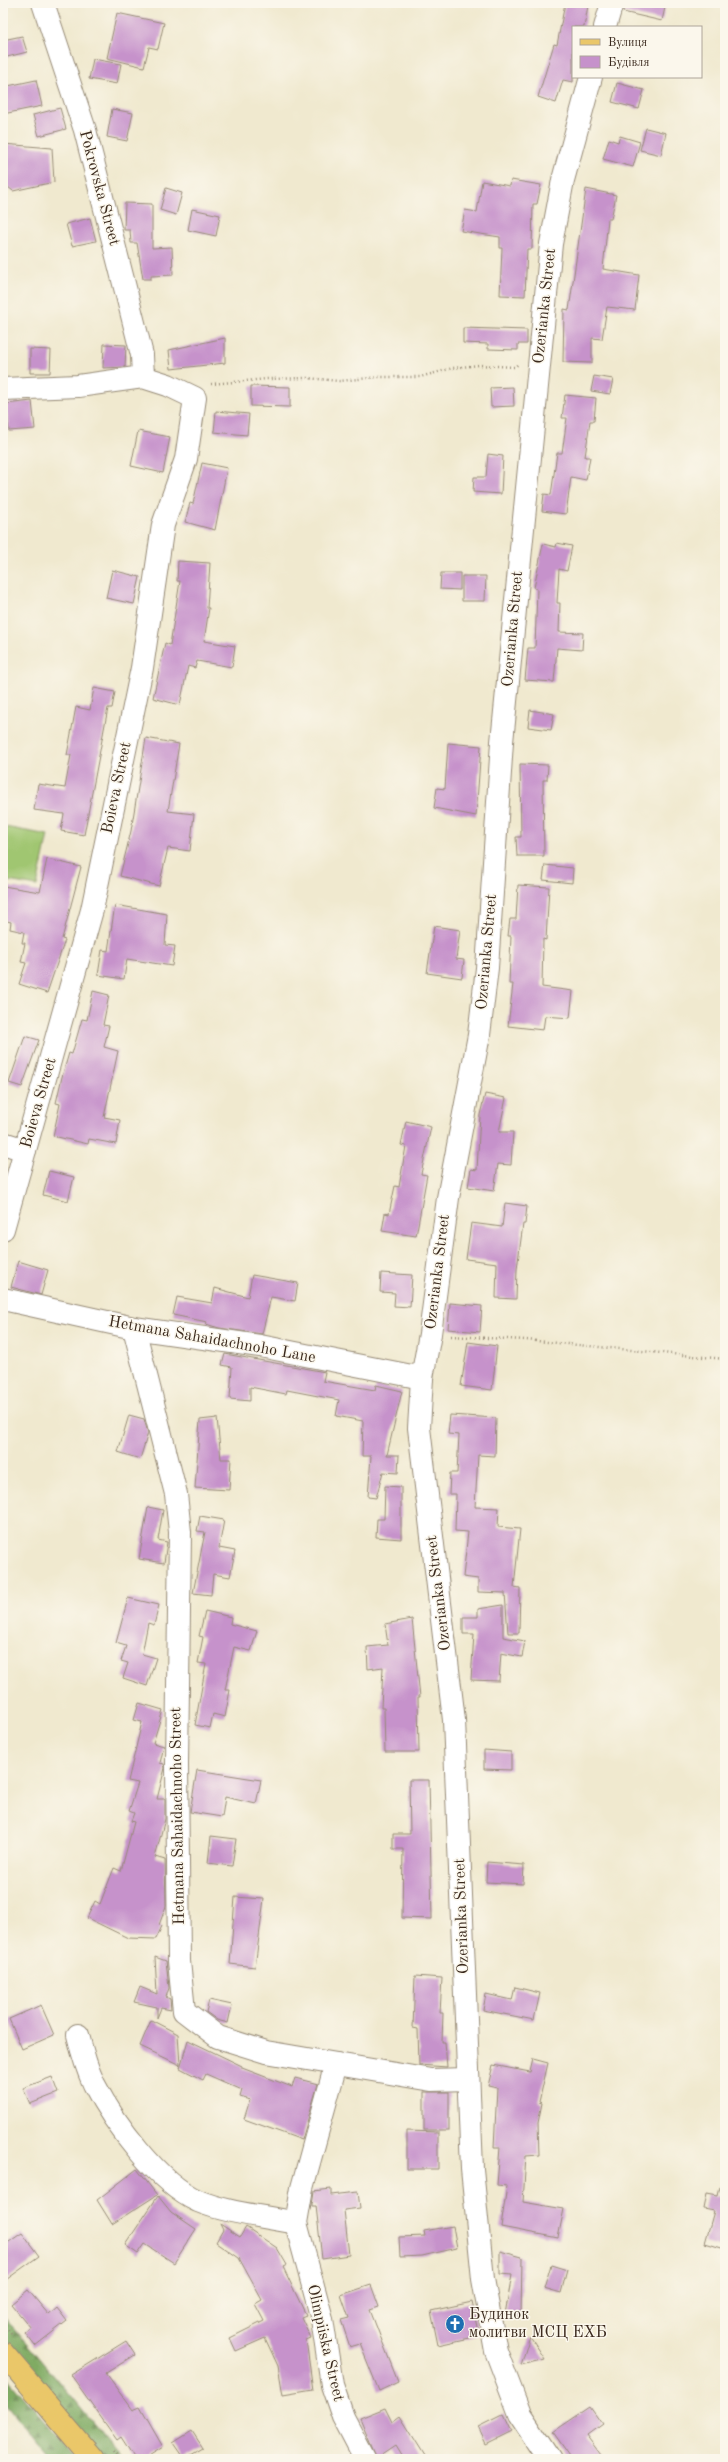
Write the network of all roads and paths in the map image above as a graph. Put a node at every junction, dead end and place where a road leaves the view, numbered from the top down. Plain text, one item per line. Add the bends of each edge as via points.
1 (43, 3) edge
2 (612, 3) edge
3 (605, 26) edge
4 (592, 78) edge
5 (523, 360) dead end
6 (143, 377) junction
7 (3, 389) edge
8 (195, 398) junction
9 (3, 1143) edge
10 (25, 1150) junction
11 (3, 1229) edge
12 (3, 1299) edge
13 (134, 1328) junction
14 (430, 1334) junction
15 (725, 1359) edge
16 (422, 1378) junction
17 (78, 2035) dead end
18 (336, 2064) junction
19 (468, 2079) junction
20 (296, 2223) junction
21 (3, 2353) edge
22 (92, 2459) edge
23 (364, 2459) edge
24 (550, 2459) edge

1 - 6 street, Pokrovska Street via 85,130 142,355
2 - 3 street
4 - 14 street, Ozerianka Street via 563,180 551,244 502,742 486,975 479,1035 448,1198
5 - 8 path via 515,367 479,365 453,368 420,377 379,377 339,382 307,378 267,379 196,385
6 - 7 street via 78,386
6 - 8 street
8 - 10 street, Boieva Street via 186,459 163,525 142,668 92,910
9 - 10 street
10 - 11 street, Boieva Street
12 - 13 street, Hetmana Sahaidachnoho Lane
13 - 16 street, Hetmana Sahaidachnoho Lane via 260,1346
13 - 18 street, Hetmana Sahaidachnoho Street via 176,1494 180,1532 176,1764 179,1960 184,2011 218,2038 266,2052
14 - 15 path via 526,1340
14 - 16 street, Ozerianka Street
16 - 19 street, Ozerianka Street via 419,1428 454,1720
17 - 20 street via 94,2084 120,2126 150,2162 180,2191 199,2201
18 - 19 street, Hetmana Sahaidachnoho Street via 431,2080
18 - 20 street, Olimpiiska Street via 302,2188
19 - 24 street, Ozerianka Street via 472,2169 483,2279 496,2351 520,2414
20 - 23 street, Olimpiiska Street via 322,2319 332,2385 343,2417
21 - 22 main road

